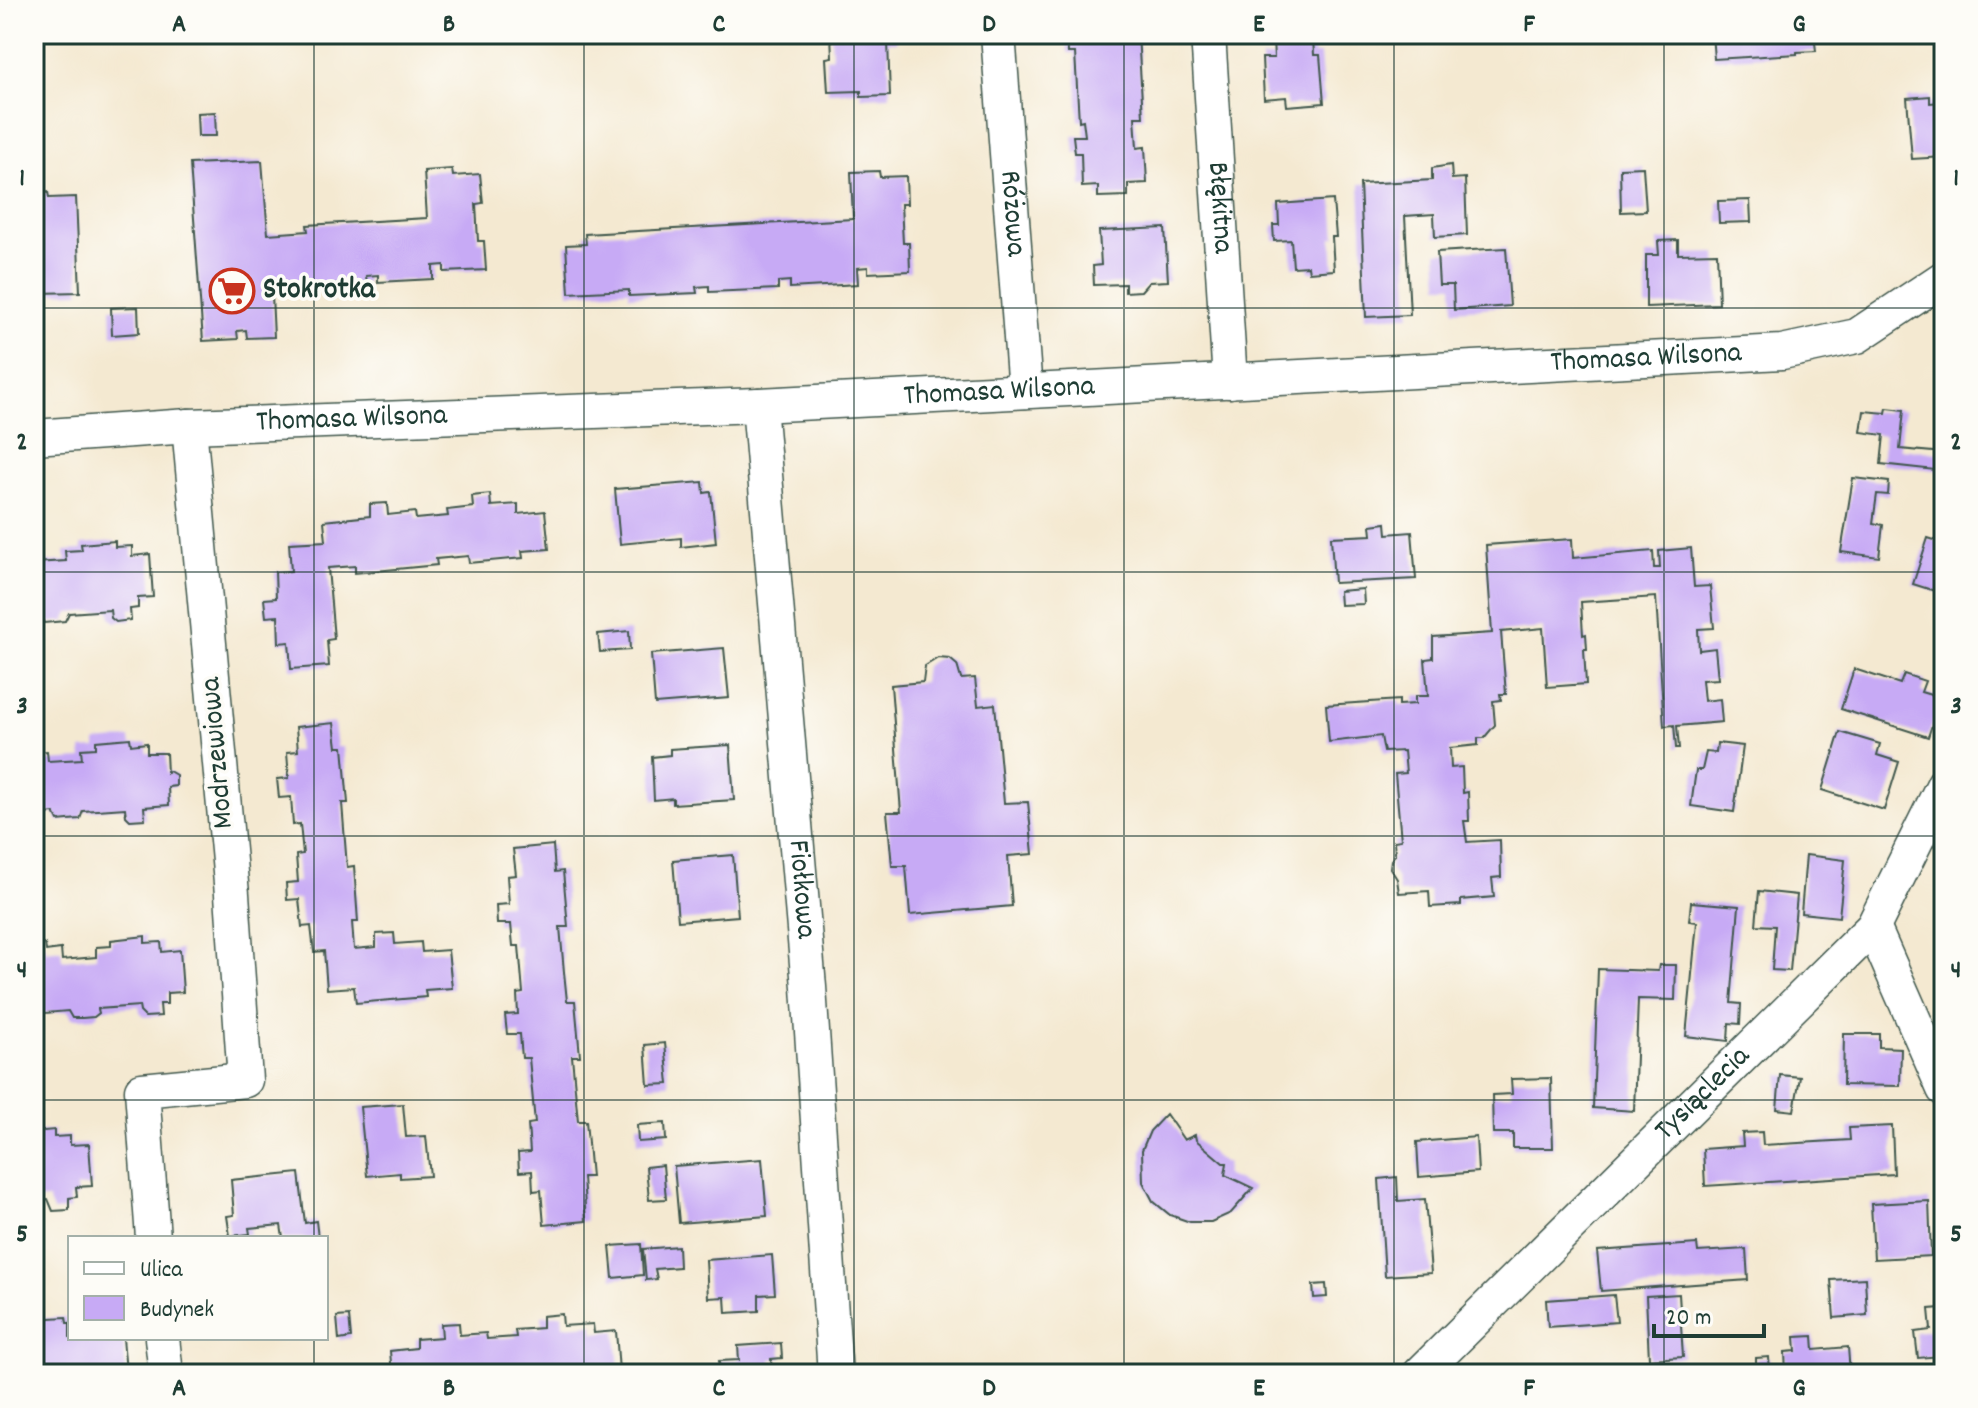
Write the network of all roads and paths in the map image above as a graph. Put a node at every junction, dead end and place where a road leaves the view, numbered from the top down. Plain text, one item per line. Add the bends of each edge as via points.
1 (998, 34) edge
2 (1208, 34) edge
3 (1944, 278) edge
4 (1230, 381) junction
5 (1025, 391) junction
6 (759, 405) junction
7 (189, 426) junction
8 (34, 437) edge
9 (1944, 784) edge
10 (1873, 927) junction
11 (1944, 1089) edge
12 (153, 1236) edge
13 (162, 1340) edge
14 (166, 1374) edge
15 (835, 1374) edge
16 (1420, 1374) edge

1 - 5 street, Różowa
2 - 4 street, Błękitna
3 - 4 street, Thomasa Wilsona via 1857,336 1782,352
4 - 5 street, Thomasa Wilsona
5 - 6 street, Thomasa Wilsona
6 - 7 street, Thomasa Wilsona
6 - 15 street, Fiołkowa via 809,987
7 - 8 street, Thomasa Wilsona
7 - 12 street, Modrzewiowa via 245,1080 142,1090
9 - 10 street, Tysiąclecia
10 - 11 street
10 - 16 street, Tysiąclecia
13 - 14 street

